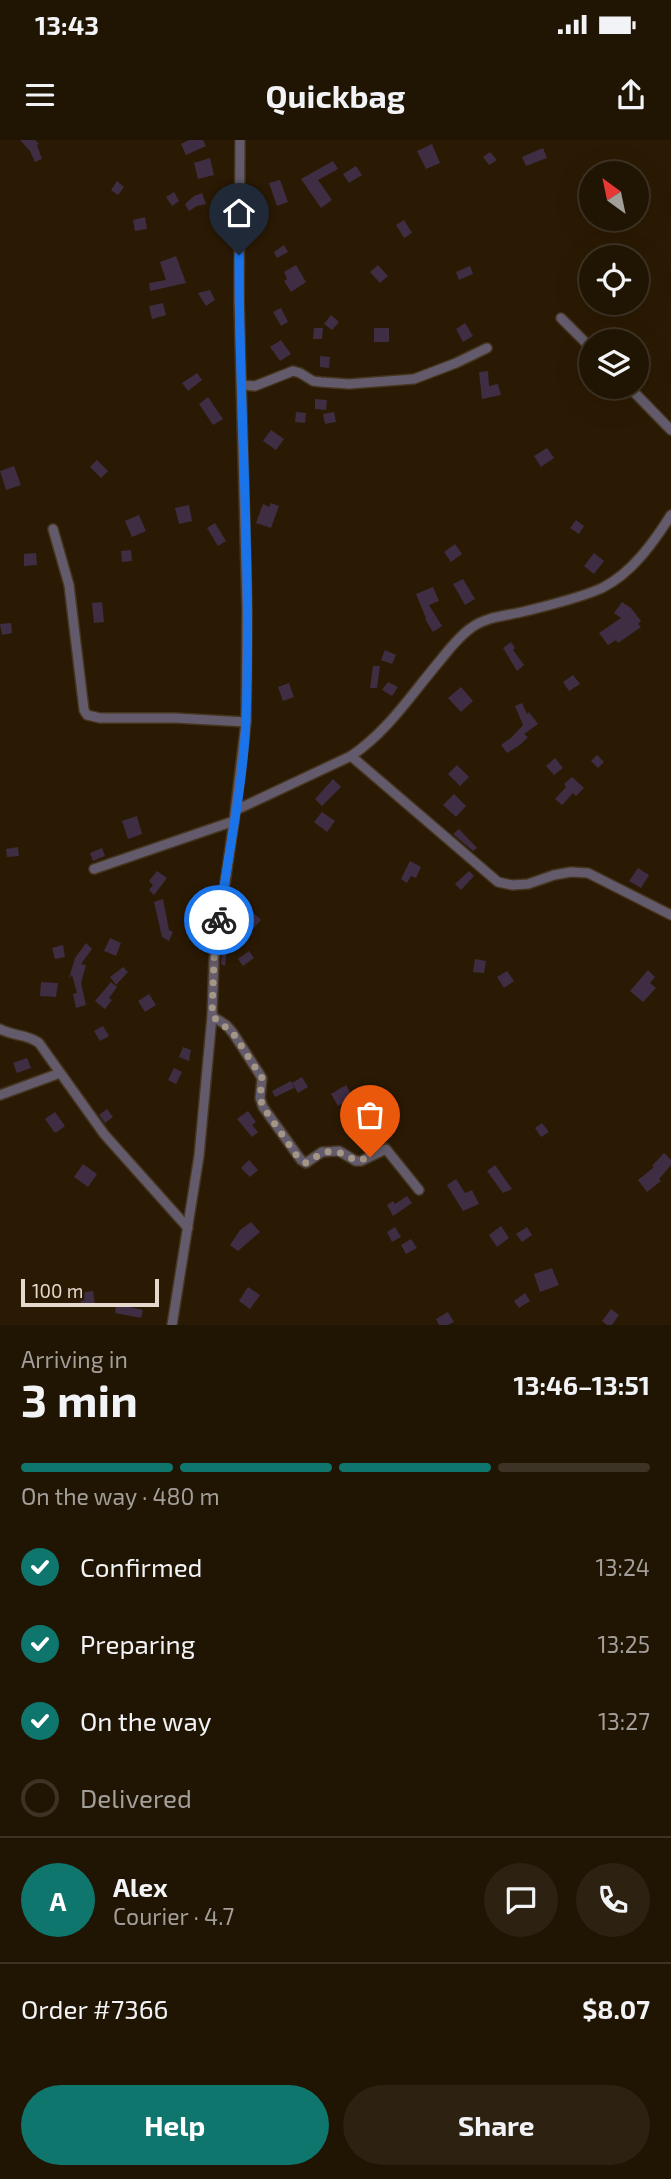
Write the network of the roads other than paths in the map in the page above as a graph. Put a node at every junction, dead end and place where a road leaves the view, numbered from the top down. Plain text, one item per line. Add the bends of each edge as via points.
1 (240, 140) edge
2 (561, 317) dead end
3 (579, 336) edge
4 (487, 348) dead end
5 (242, 385) junction
6 (641, 399) edge
7 (671, 430) edge
8 (671, 515) edge
9 (53, 529) dead end
10 (246, 722) junction
11 (351, 756) junction
12 (236, 810) junction
13 (234, 821) junction
14 (94, 869) dead end
15 (671, 915) edge
16 (212, 1016) junction
17 (0, 1029) edge
18 (60, 1073) junction
19 (0, 1095) edge
20 (419, 1190) dead end
21 (188, 1228) junction
22 (172, 1325) edge

1 - 5 street
2 - 3 street
4 - 5 street via 414,379 349,384 313,381 293,371 255,386
5 - 10 street
6 - 7 street
8 - 11 street via 630,568 601,588 491,618 470,629 384,729
9 - 10 street via 69,585 87,715
10 - 12 street
11 - 12 street
11 - 15 street via 498,882 528,884 554,875 588,873
12 - 13 street
13 - 14 street
13 - 16 street via 214,959
16 - 20 street via 233,1033 262,1078 263,1107 301,1160 306,1163 322,1152 338,1151 361,1161 386,1149
16 - 21 street
17 - 18 street via 35,1040
18 - 19 street
18 - 21 street via 104,1134
21 - 22 street

